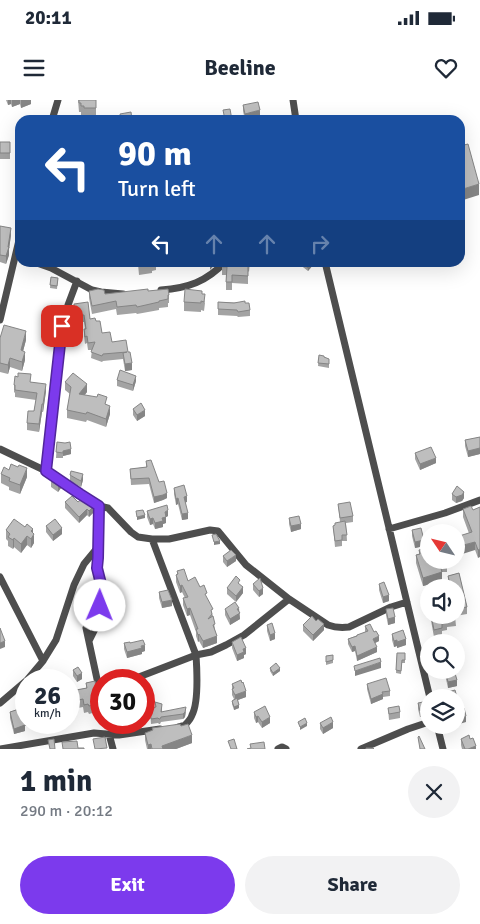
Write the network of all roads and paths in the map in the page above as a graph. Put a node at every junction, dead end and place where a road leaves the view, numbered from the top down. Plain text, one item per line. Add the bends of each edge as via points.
1 (58, 100) edge
2 (294, 100) edge
3 (54, 115) edge
4 (296, 115) edge
5 (16, 267) edge
6 (48, 267) edge
7 (220, 267) edge
8 (325, 267) edge
9 (77, 281) junction
10 (156, 291) edge
11 (130, 294) edge
12 (0, 320) edge
13 (0, 449) edge
14 (46, 471) junction
15 (480, 500) edge
16 (99, 506) junction
17 (388, 529) junction
18 (152, 539) junction
19 (98, 547) junction
20 (0, 577) edge
21 (289, 600) junction
22 (406, 602) junction
23 (86, 628) dead end
24 (89, 641) junction
25 (196, 655) junction
26 (43, 661) junction
27 (37, 669) edge
28 (95, 669) edge
29 (155, 671) edge
30 (428, 689) edge
31 (15, 691) edge
32 (0, 703) edge
33 (420, 725) edge
34 (155, 730) edge
35 (90, 734) edge
36 (109, 734) joint
37 (126, 734) edge
38 (439, 734) edge
39 (3, 749) edge
40 (113, 749) edge
41 (278, 749) edge
42 (286, 749) edge
43 (361, 749) edge
44 (442, 749) edge

1 - 3 street
2 - 4 street
5 - 12 street
6 - 9 street
7 - 10 street via 202,281
8 - 17 street
9 - 11 street via 92,290
9 - 14 street via 62,326
13 - 14 street
14 - 16 street
15 - 17 street
16 - 18 street via 110,509 138,537
16 - 19 street
17 - 22 street
18 - 21 street via 218,531 246,565
18 - 25 street
19 - 24 street via 97,568 102,588 97,625
19 - 26 street via 84,564 56,640
20 - 26 street
21 - 22 street via 335,628 356,624
21 - 25 street via 244,635 212,652
22 - 30 street
23 - 24 street
24 - 28 street
25 - 29 street
25 - 34 street via 198,670 194,714 185,725
26 - 27 street
31 - 32 street
33 - 43 street
35 - 39 street
36 - 37 street
36 - 40 street
38 - 44 street
41 - 42 street

